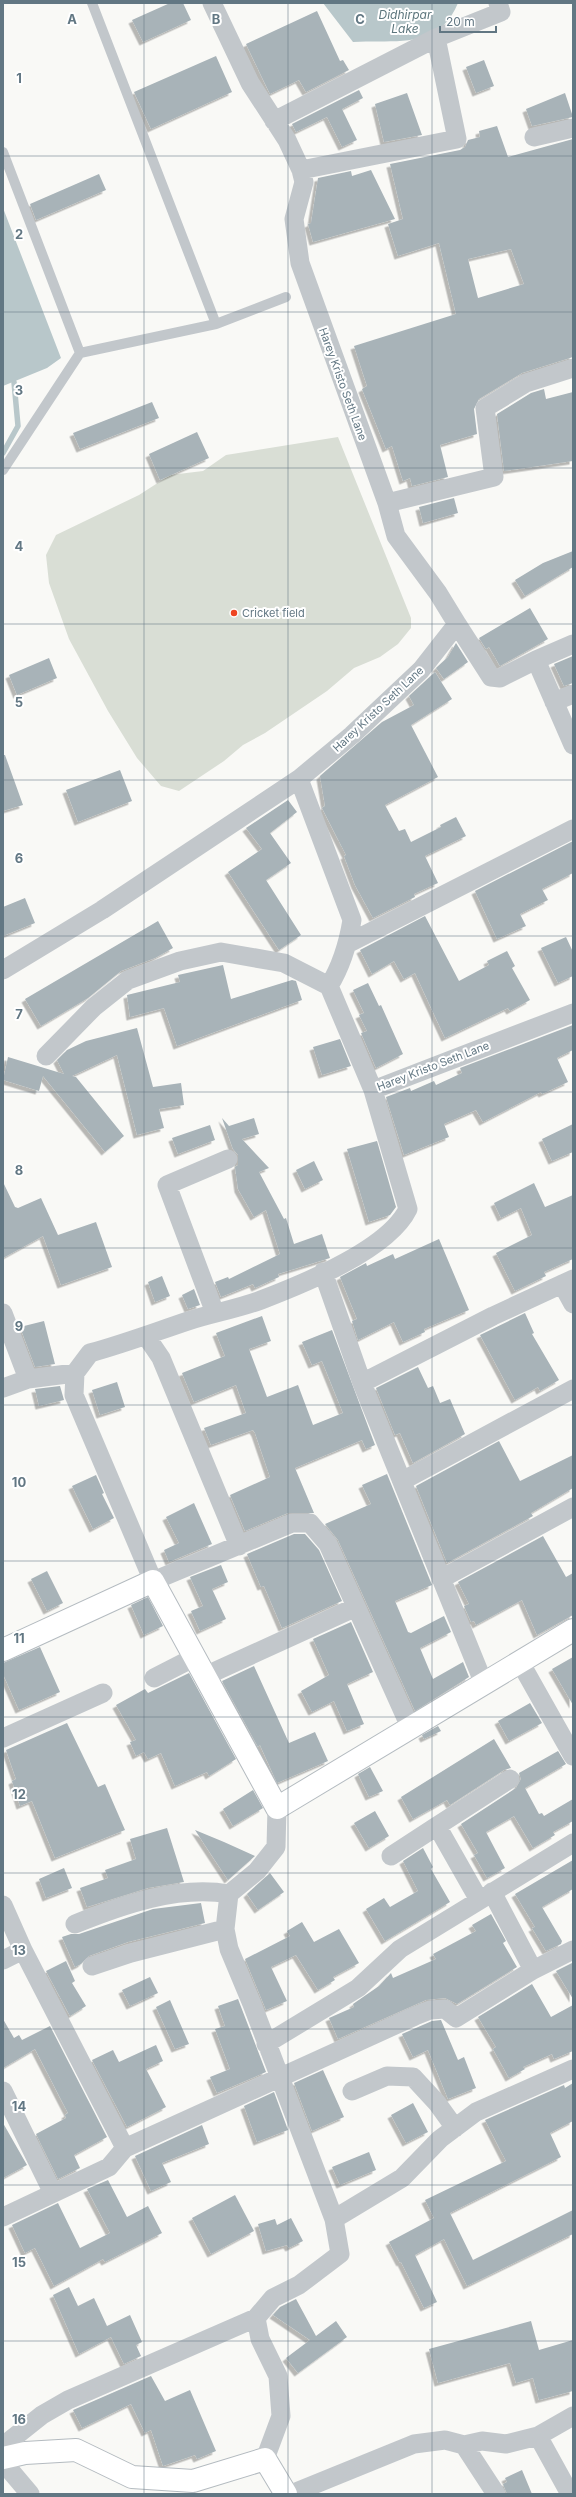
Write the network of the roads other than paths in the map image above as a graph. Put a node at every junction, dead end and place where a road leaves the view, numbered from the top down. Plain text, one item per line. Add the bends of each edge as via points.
1 (92, 3) edge
2 (212, 3) edge
3 (498, 3) edge
4 (436, 38) junction
5 (274, 121) junction
6 (573, 128) edge
7 (534, 137) dead end
8 (3, 152) edge
9 (301, 170) junction
10 (286, 297) dead end
11 (216, 324) junction
12 (80, 353) junction
13 (573, 368) edge
14 (3, 470) edge
15 (386, 503) junction
16 (456, 624) junction
17 (573, 644) edge
18 (536, 660) junction
19 (573, 694) edge
20 (554, 702) junction
21 (573, 745) edge
22 (299, 779) junction
23 (573, 828) edge
24 (348, 943) junction
25 (3, 970) edge
26 (329, 986) junction
27 (573, 1013) edge
28 (46, 1056) dead end
29 (373, 1090) junction
30 (228, 1159) dead end
31 (323, 1272) junction
32 (568, 1281) edge
33 (573, 1304) edge
34 (3, 1313) edge
35 (215, 1313) junction
36 (146, 1336) junction
37 (75, 1373) junction
38 (28, 1379) junction
39 (362, 1383) junction
40 (3, 1388) edge
41 (573, 1389) edge
42 (402, 1481) junction
43 (573, 1507) edge
44 (239, 1546) junction
45 (441, 1579) junction
46 (153, 1581) junction
47 (356, 1607) junction
48 (573, 1630) edge
49 (3, 1650) edge
50 (520, 1662) junction
51 (200, 1667) junction
52 (154, 1678) dead end
53 (484, 1684) junction
54 (103, 1693) dead end
55 (411, 1729) junction
56 (3, 1738) edge
57 (573, 1756) edge
58 (510, 1779) dead end
59 (277, 1808) junction
60 (437, 1826) junction
61 (573, 1843) edge
62 (391, 1856) dead end
63 (229, 1894) junction
64 (486, 1896) junction
65 (3, 1906) edge
66 (75, 1924) dead end
67 (225, 1929) junction
68 (23, 1950) junction
69 (573, 1950) edge
70 (3, 1960) edge
71 (92, 1966) dead end
72 (533, 1970) junction
73 (266, 2044) junction
74 (573, 2070) edge
75 (279, 2076) junction
76 (3, 2091) edge
77 (352, 2091) dead end
78 (454, 2128) junction
79 (125, 2148) junction
80 (53, 2193) junction
81 (3, 2216) edge
82 (334, 2218) junction
83 (256, 2318) junction
84 (573, 2416) edge
85 (538, 2436) junction
86 (3, 2446) edge
87 (464, 2446) junction
88 (3, 2458) edge
89 (265, 2459) junction
90 (3, 2462) edge
91 (30, 2494) edge
92 (286, 2494) edge
93 (291, 2494) edge
94 (496, 2494) edge
95 (570, 2494) edge

1 - 11 lane
2 - 5 street, Harey Kristo Seth Lane via 250,83
3 - 4 street via 501,12
4 - 5 street
4 - 9 street via 457,139
5 - 9 street, Harey Kristo Seth Lane
6 - 7 street
8 - 12 lane
9 - 15 street, Harey Kristo Seth Lane via 304,182 294,219 300,264
10 - 11 lane
11 - 12 lane
12 - 14 lane
13 - 15 street via 526,383 485,408 494,477
15 - 16 street, Harey Kristo Seth Lane via 396,536 438,593
16 - 18 street via 491,677 500,678
16 - 22 street, Harey Kristo Seth Lane via 421,670 352,735
17 - 18 street
18 - 20 street
19 - 20 street
20 - 21 street
22 - 24 street via 352,920
22 - 25 street, Harey Kristo Seth Lane via 102,910
23 - 24 street
24 - 26 street via 340,970
26 - 28 street via 284,963 221,952 180,961 128,980 94,1007
26 - 29 street, Harey Kristo Seth Lane
27 - 29 street, Harey Kristo Seth Lane
29 - 31 street via 408,1209 388,1235 370,1248
30 - 35 street via 168,1185
31 - 35 street via 260,1300
31 - 39 street
32 - 33 street
32 - 39 street
34 - 38 street
35 - 36 street
36 - 37 street via 90,1353
36 - 44 street via 161,1358
37 - 38 street
37 - 46 street via 74,1395
38 - 40 street
39 - 42 street
41 - 42 street
42 - 45 street
43 - 45 street
44 - 46 street
44 - 47 street via 292,1523 310,1523 328,1544
45 - 53 street
46 - 49 street
46 - 51 street
47 - 51 street
47 - 55 street
48 - 50 street
50 - 53 street
50 - 57 street
51 - 52 street
51 - 59 street
53 - 55 street
54 - 56 street
55 - 59 street
58 - 60 street
59 - 63 street via 276,1847 257,1871
60 - 62 street
60 - 64 street
61 - 64 street
63 - 66 street via 207,1890 167,1896 117,1907
63 - 67 street
64 - 72 street
64 - 73 street via 400,1948 358,1988
65 - 68 street
67 - 71 street via 131,1952
67 - 73 street via 229,1949
68 - 70 street
68 - 79 street
69 - 72 street
72 - 75 street via 456,2018 444,2009 430,2010
73 - 75 street
74 - 78 street via 476,2112
75 - 79 street
75 - 82 street
76 - 80 street
77 - 78 street via 387,2076 414,2077 437,2103
78 - 82 street via 402,2178
79 - 80 street via 109,2167
80 - 81 street
82 - 83 street via 340,2254 299,2285 273,2298
83 - 86 street via 68,2400 42,2415
83 - 89 street via 260,2339 278,2376 280,2416
84 - 85 street
85 - 87 street via 506,2444 482,2441
85 - 95 street
87 - 93 street via 445,2440 414,2444
87 - 94 street
88 - 89 street via 25,2453 76,2450 132,2477 193,2481
89 - 92 street
90 - 91 street

